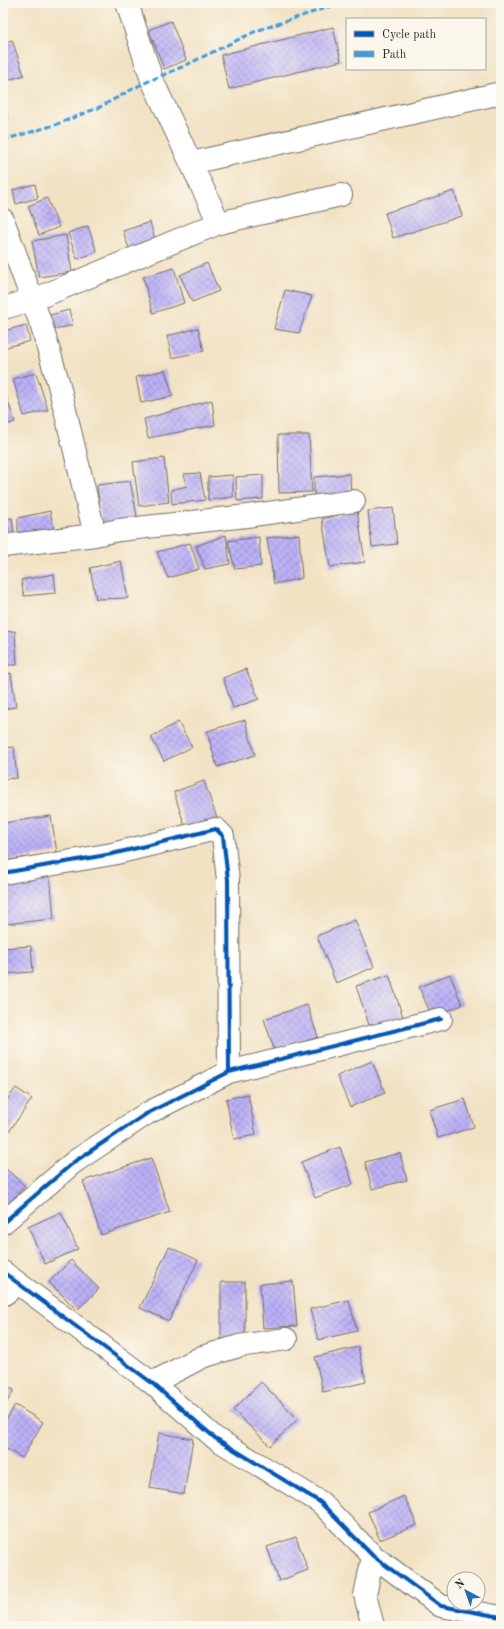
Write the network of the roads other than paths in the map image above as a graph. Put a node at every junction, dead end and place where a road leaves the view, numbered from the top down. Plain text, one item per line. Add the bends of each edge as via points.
1 (126, 3) edge
2 (501, 93) edge
3 (191, 163) junction
4 (341, 195) dead end
5 (3, 220) edge
6 (220, 223) junction
7 (33, 300) junction
8 (3, 308) edge
9 (354, 501) dead end
10 (95, 535) junction
11 (3, 546) edge
12 (3, 873) edge
13 (441, 1019) dead end
14 (229, 1072) junction
15 (3, 1223) edge
16 (8, 1284) edge
17 (286, 1339) dead end
18 (152, 1383) junction
19 (373, 1556) junction
20 (501, 1617) edge
21 (373, 1626) edge

1 - 3 street via 152,80
2 - 3 street
3 - 6 street
4 - 6 street
5 - 7 street
6 - 7 street
7 - 8 street
7 - 10 street via 59,385
9 - 10 street
10 - 11 street
12 - 14 street via 112,854 216,829 223,836 228,880
13 - 14 street
14 - 15 street via 146,1114 93,1149 74,1162
16 - 18 street
17 - 18 street via 240,1346 202,1357
18 - 19 street via 215,1438 320,1502
19 - 20 street via 441,1606
19 - 21 street via 365,1595

